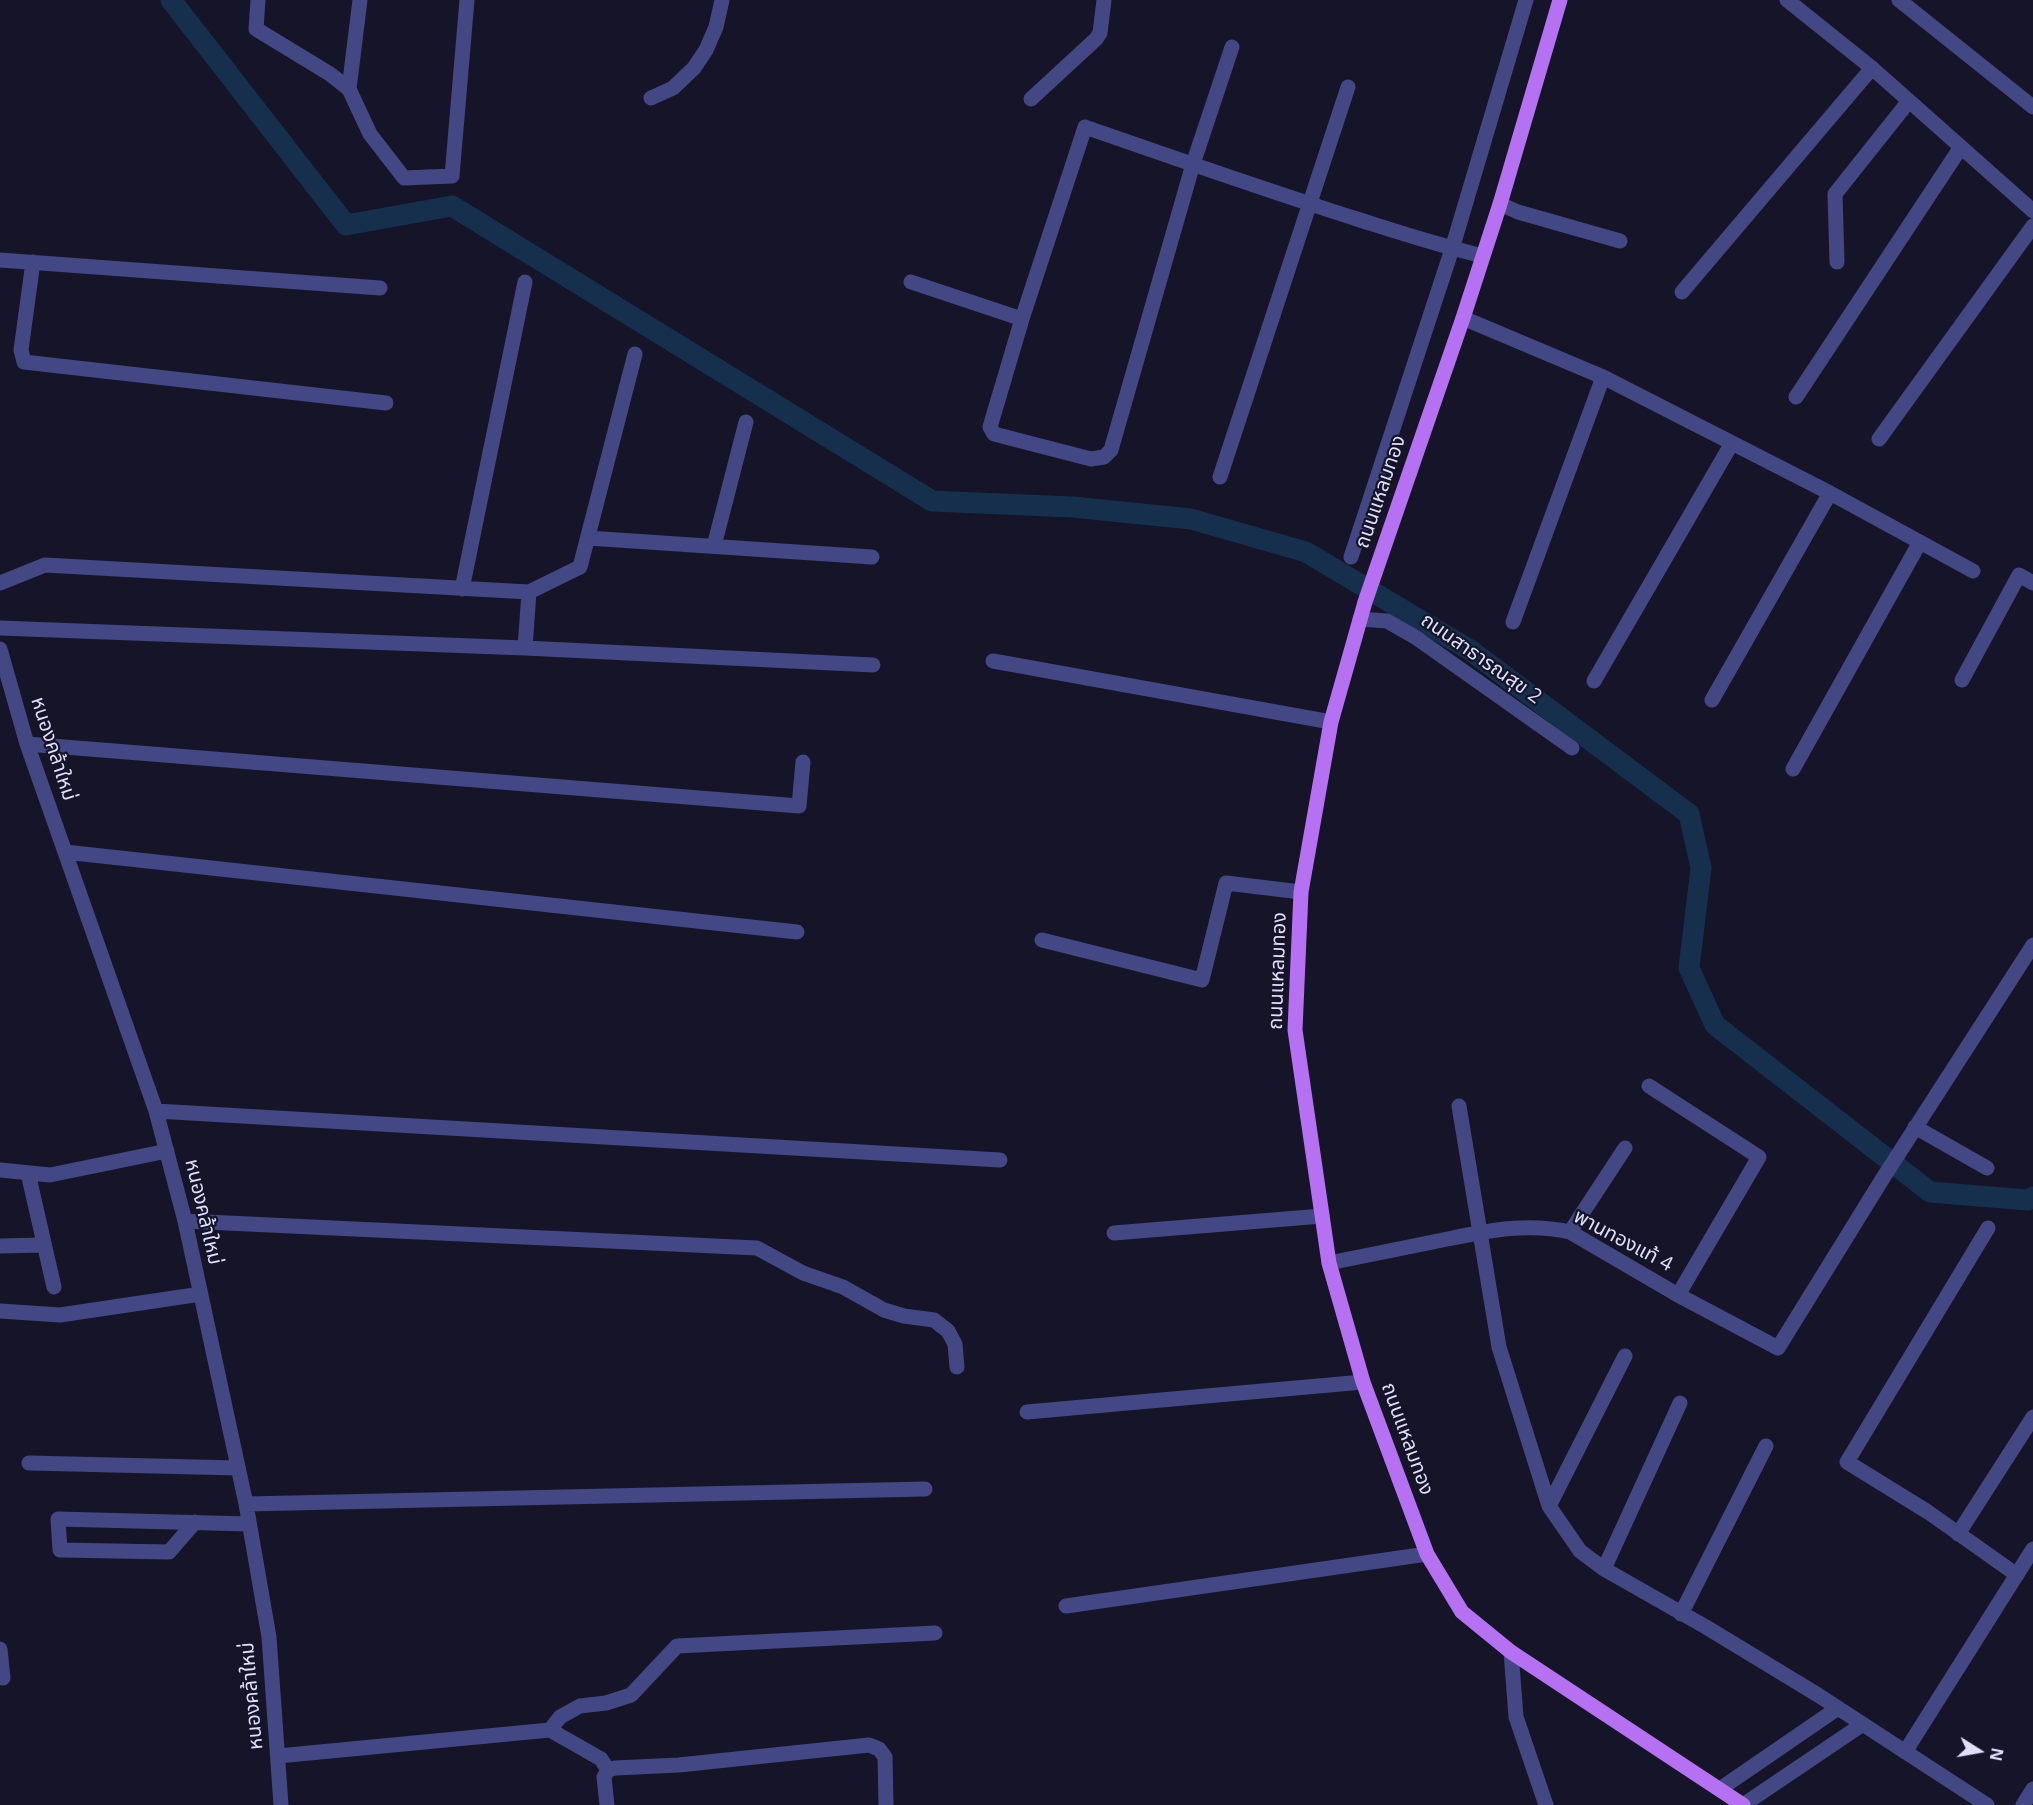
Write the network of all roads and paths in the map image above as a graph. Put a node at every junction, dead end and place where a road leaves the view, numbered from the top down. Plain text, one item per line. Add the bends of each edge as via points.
1 (258, 0) edge
2 (360, 0) edge
3 (467, 0) edge
4 (722, 0) edge
5 (1104, 0) edge
6 (1526, 0) edge
7 (1560, 0) edge
8 (1787, 0) edge
9 (1899, 0) edge
10 (1232, 46) dead end
11 (1872, 68) junction
12 (1348, 87) dead end
13 (350, 89) junction
14 (651, 98) dead end
15 (1031, 99) dead end
16 (1910, 101) junction
17 (2033, 107) edge
18 (1961, 147) junction
19 (1193, 164) junction
20 (1309, 204) junction
21 (1500, 204) junction
22 (2033, 211) edge
23 (2033, 226) edge
24 (1620, 241) dead end
25 (1452, 249) junction
26 (1483, 256) junction
27 (0, 260) edge
28 (33, 262) junction
29 (1837, 262) dead end
30 (525, 282) dead end
31 (911, 282) dead end
32 (380, 288) dead end
33 (1682, 292) dead end
34 (1463, 318) junction
35 (1022, 319) junction
36 (635, 354) dead end
37 (1603, 377) junction
38 (1796, 397) dead end
39 (386, 403) dead end
40 (746, 422) dead end
41 (1879, 439) dead end
42 (1732, 443) junction
43 (1220, 477) dead end
44 (1830, 492) junction
45 (588, 537) junction
46 (1920, 542) junction
47 (714, 546) junction
48 (872, 557) dead end
49 (1351, 557) dead end
50 (1973, 571) dead end
51 (0, 583) edge
52 (2033, 583) edge
53 (462, 589) junction
54 (529, 592) junction
55 (1360, 619) junction
56 (1513, 622) dead end
57 (0, 628) edge
58 (525, 648) junction
59 (0, 649) edge
60 (993, 661) dead end
61 (873, 665) dead end
62 (1962, 680) dead end
63 (1593, 681) dead end
64 (1712, 700) dead end
65 (1331, 722) junction
66 (27, 744) junction
67 (1572, 748) dead end
68 (803, 762) dead end
69 (1793, 769) dead end
70 (65, 852) junction
71 (1301, 892) junction
72 (797, 932) dead end
73 (1042, 940) dead end
74 (2033, 945) edge
75 (1649, 1086) dead end
76 (1459, 1106) dead end
77 (156, 1111) junction
78 (1915, 1127) junction
79 (1625, 1148) dead end
80 (167, 1151) junction
81 (1000, 1160) dead end
82 (1987, 1168) dead end
83 (0, 1170) edge
84 (28, 1173) junction
85 (1322, 1216) junction
86 (185, 1221) junction
87 (1988, 1228) dead end
88 (1570, 1232) junction
89 (1114, 1233) dead end
90 (1479, 1233) junction
91 (44, 1245) junction
92 (0, 1246) edge
93 (1329, 1263) junction
94 (54, 1287) dead end
95 (201, 1294) junction
96 (1678, 1295) junction
97 (0, 1311) edge
98 (1625, 1356) dead end
99 (957, 1367) dead end
100 (1363, 1382) junction
101 (1680, 1403) dead end
102 (1027, 1412) dead end
103 (2033, 1417) edge
104 (1766, 1446) dead end
105 (29, 1463) dead end
106 (238, 1468) junction
107 (925, 1490) dead end
108 (246, 1504) junction
109 (1549, 1506) junction
110 (195, 1522) junction
111 (249, 1524) junction
112 (1958, 1534) junction
113 (2033, 1549) edge
114 (1427, 1554) junction
115 (1604, 1569) junction
116 (2017, 1575) junction
117 (1066, 1606) dead end
118 (1681, 1614) junction
119 (934, 1633) dead end
120 (0, 1649) edge
121 (1511, 1652) junction
122 (3, 1678) dead end
123 (1838, 1708) junction
124 (1863, 1724) junction
125 (550, 1730) junction
126 (1905, 1752) junction
127 (278, 1756) junction
128 (608, 1770) junction
129 (1720, 1789) junction
130 (2033, 1789) edge
131 (281, 1805) edge
132 (607, 1805) edge
133 (886, 1805) edge
134 (1546, 1805) edge
135 (1743, 1805) edge
136 (1986, 1805) edge
137 (2023, 1805) edge

1 - 13 street via 256,29
2 - 13 street
3 - 13 street via 452,176 404,178 370,134
4 - 14 street via 716,27 694,68 673,88
5 - 15 street via 1096,39
6 - 25 street
7 - 21 main road, ถนนแหลมทอง
8 - 11 street
9 - 17 street
10 - 19 street
11 - 16 street
11 - 33 street
12 - 20 street
16 - 18 street
16 - 29 street via 1835,194
18 - 22 street
18 - 38 street
19 - 20 street
19 - 35 street via 1085,127
19 - 35 street via 1112,450 1104,458 1091,459 994,434 990,427
20 - 25 street
20 - 43 street
21 - 24 street
21 - 26 main road, ถนนแหลมทอง
23 - 41 street
25 - 26 street
25 - 49 street
26 - 34 main road, ถนนแหลมทอง
27 - 28 street
28 - 32 street
28 - 39 street via 21,350 24,362
30 - 53 street
31 - 35 street
34 - 37 street
34 - 55 main road, ถนนแหลมทอง
36 - 45 street
37 - 42 street
37 - 56 street
40 - 47 street
42 - 44 street
42 - 63 street
44 - 46 street
44 - 64 street
45 - 47 street
45 - 54 street via 580,567
46 - 50 street
46 - 69 street
47 - 48 street
51 - 53 street via 45,565
52 - 62 street via 2019,575
53 - 54 street
54 - 58 street
55 - 65 main road, ถนนแหลมทอง
55 - 67 street, ถนนสาธารณสุข 2 via 1387,621 1415,636
57 - 58 street
58 - 61 street
59 - 66 street, หนองคล้าใหม่
60 - 65 street
65 - 71 main road, ถนนแหลมทอง
66 - 68 street via 799,806
66 - 70 street, หนองคล้าใหม่
70 - 72 street
70 - 77 street, หนองคล้าใหม่
71 - 73 street via 1226,883 1202,980
71 - 85 main road, ถนนแหลมทอง via 1295,1030
74 - 78 street
75 - 96 street via 1759,1156
76 - 90 street
77 - 80 street, หนองคล้าใหม่
77 - 81 street
78 - 82 street
78 - 96 street, พานทองแท้ 4 via 1778,1348
79 - 88 street
80 - 84 street via 50,1175
80 - 86 street, หนองคล้าใหม่
83 - 84 street
84 - 91 street
85 - 89 street
85 - 93 main road, ถนนแหลมทอง
86 - 95 street, หนองคล้าใหม่
86 - 99 street via 757,1248 884,1310 934,1320 948,1331 955,1344
87 - 112 street via 1848,1462
88 - 90 street, พานทองแท้ 4 via 1526,1227
88 - 96 street, พานทองแท้ 4
90 - 93 street, พานทองแท้ 4
90 - 109 street via 1499,1347
91 - 92 street
91 - 94 street
93 - 100 main road, ถนนแหลมทอง
95 - 97 street via 60,1315
95 - 106 street, หนองคล้าใหม่
98 - 109 street
100 - 102 street
100 - 114 main road, ถนนแหลมทอง
101 - 115 street
103 - 112 street
104 - 118 street
105 - 106 street
106 - 108 street, หนองคล้าใหม่
107 - 108 street
108 - 111 street, หนองคล้าใหม่
109 - 115 street via 1580,1551
110 - 110 street via 169,1552 60,1550 58,1519
110 - 111 street
111 - 127 street, หนองคล้าใหม่ via 269,1637
112 - 116 street
113 - 116 street
114 - 117 street
114 - 121 main road, ถนนแหลมทอง via 1462,1612
115 - 118 street
116 - 126 street
118 - 123 street
119 - 125 street via 677,1646 631,1695 580,1706 560,1718
120 - 122 street
121 - 129 main road, ถนนแหลมทอง
121 - 134 street via 1516,1717
123 - 124 street
123 - 129 street
124 - 126 street
124 - 135 street
125 - 127 street
125 - 128 street via 601,1759
126 - 136 street
127 - 131 street, หนองคล้าใหม่
128 - 132 street via 604,1778
128 - 133 street via 869,1745 885,1757
129 - 135 main road, ถนนแหลมทอง
130 - 137 street

